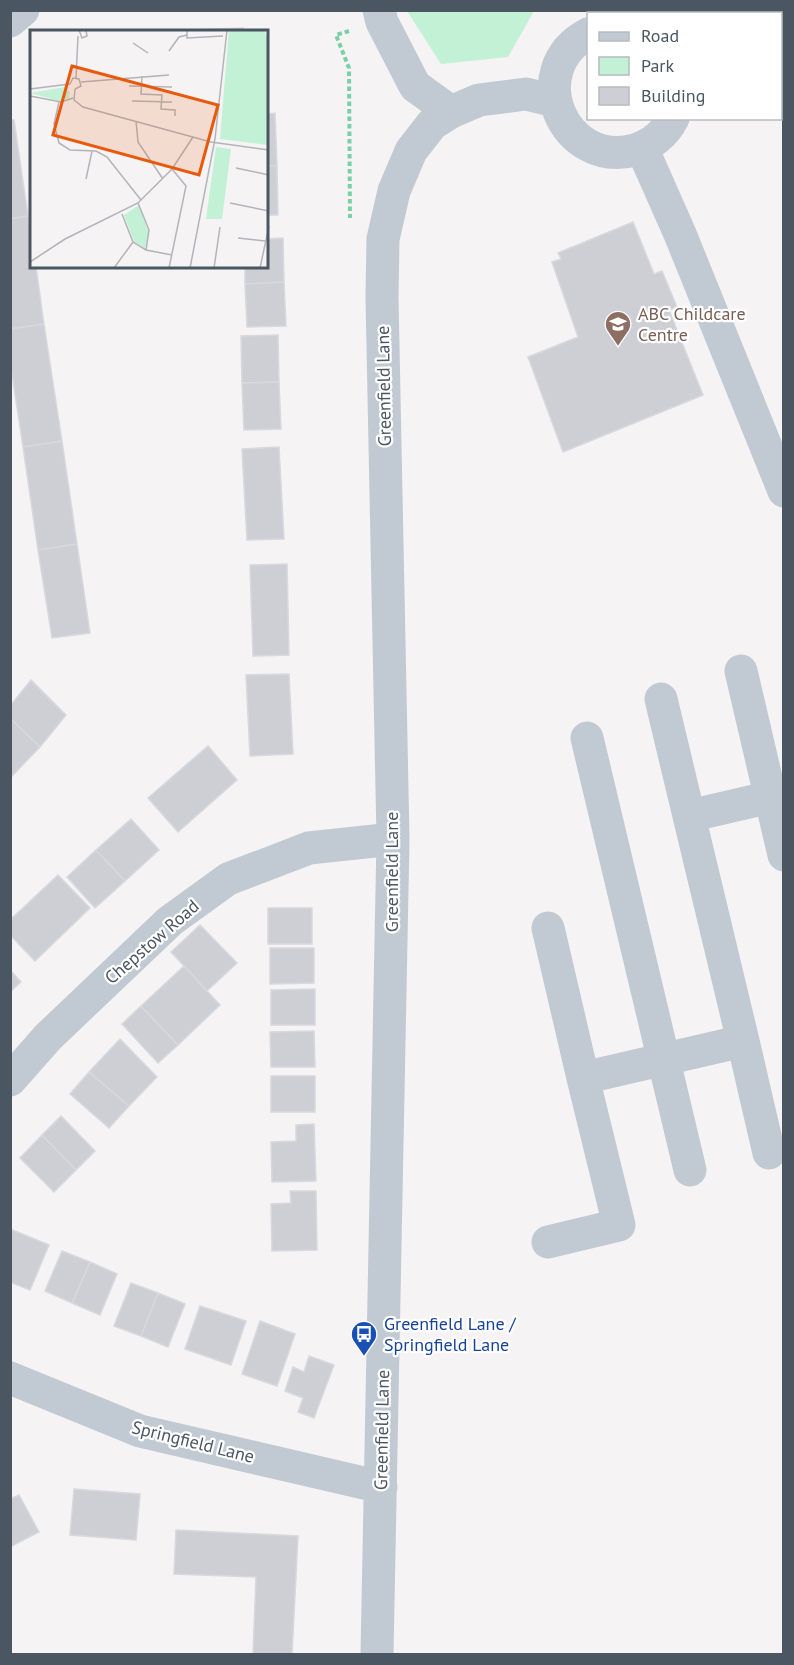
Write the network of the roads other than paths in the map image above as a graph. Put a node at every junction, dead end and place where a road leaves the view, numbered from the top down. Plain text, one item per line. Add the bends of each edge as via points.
1 (23, 10) edge
2 (380, 16) edge
3 (10, 21) edge
4 (587, 35) edge
5 (555, 101) junction
6 (451, 112) junction
7 (672, 120) edge
8 (642, 148) junction
9 (783, 491) edge
10 (741, 671) dead end
11 (661, 699) dead end
12 (587, 738) dead end
13 (777, 795) edge
14 (689, 816) junction
15 (393, 839) junction
16 (783, 855) edge
17 (548, 928) dead end
18 (743, 1041) junction
19 (664, 1058) junction
20 (583, 1078) junction
21 (10, 1080) edge
22 (769, 1153) dead end
23 (690, 1170) dead end
24 (548, 1242) dead end
25 (10, 1378) edge
26 (381, 1487) junction
27 (377, 1654) edge

1 - 3 street
2 - 6 street via 415,86
4 - 5 street via 558,66
5 - 6 street, Greenfield Lane via 526,94 479,100
5 - 8 street via 572,134 588,146 606,152
6 - 15 street, Greenfield Lane via 432,124 411,151 394,191 383,239
7 - 8 street via 659,137
8 - 9 street
10 - 13 street
11 - 14 street
12 - 19 street
13 - 14 street
13 - 16 street
14 - 18 street
15 - 21 street, Chepstow Road via 309,848 228,879 170,921 48,1037
15 - 26 street, Greenfield Lane
17 - 20 street
18 - 19 street
18 - 22 street
19 - 20 street
19 - 23 street
20 - 24 street via 620,1225
25 - 26 street, Springfield Lane via 140,1431
26 - 27 street, Greenfield Lane

